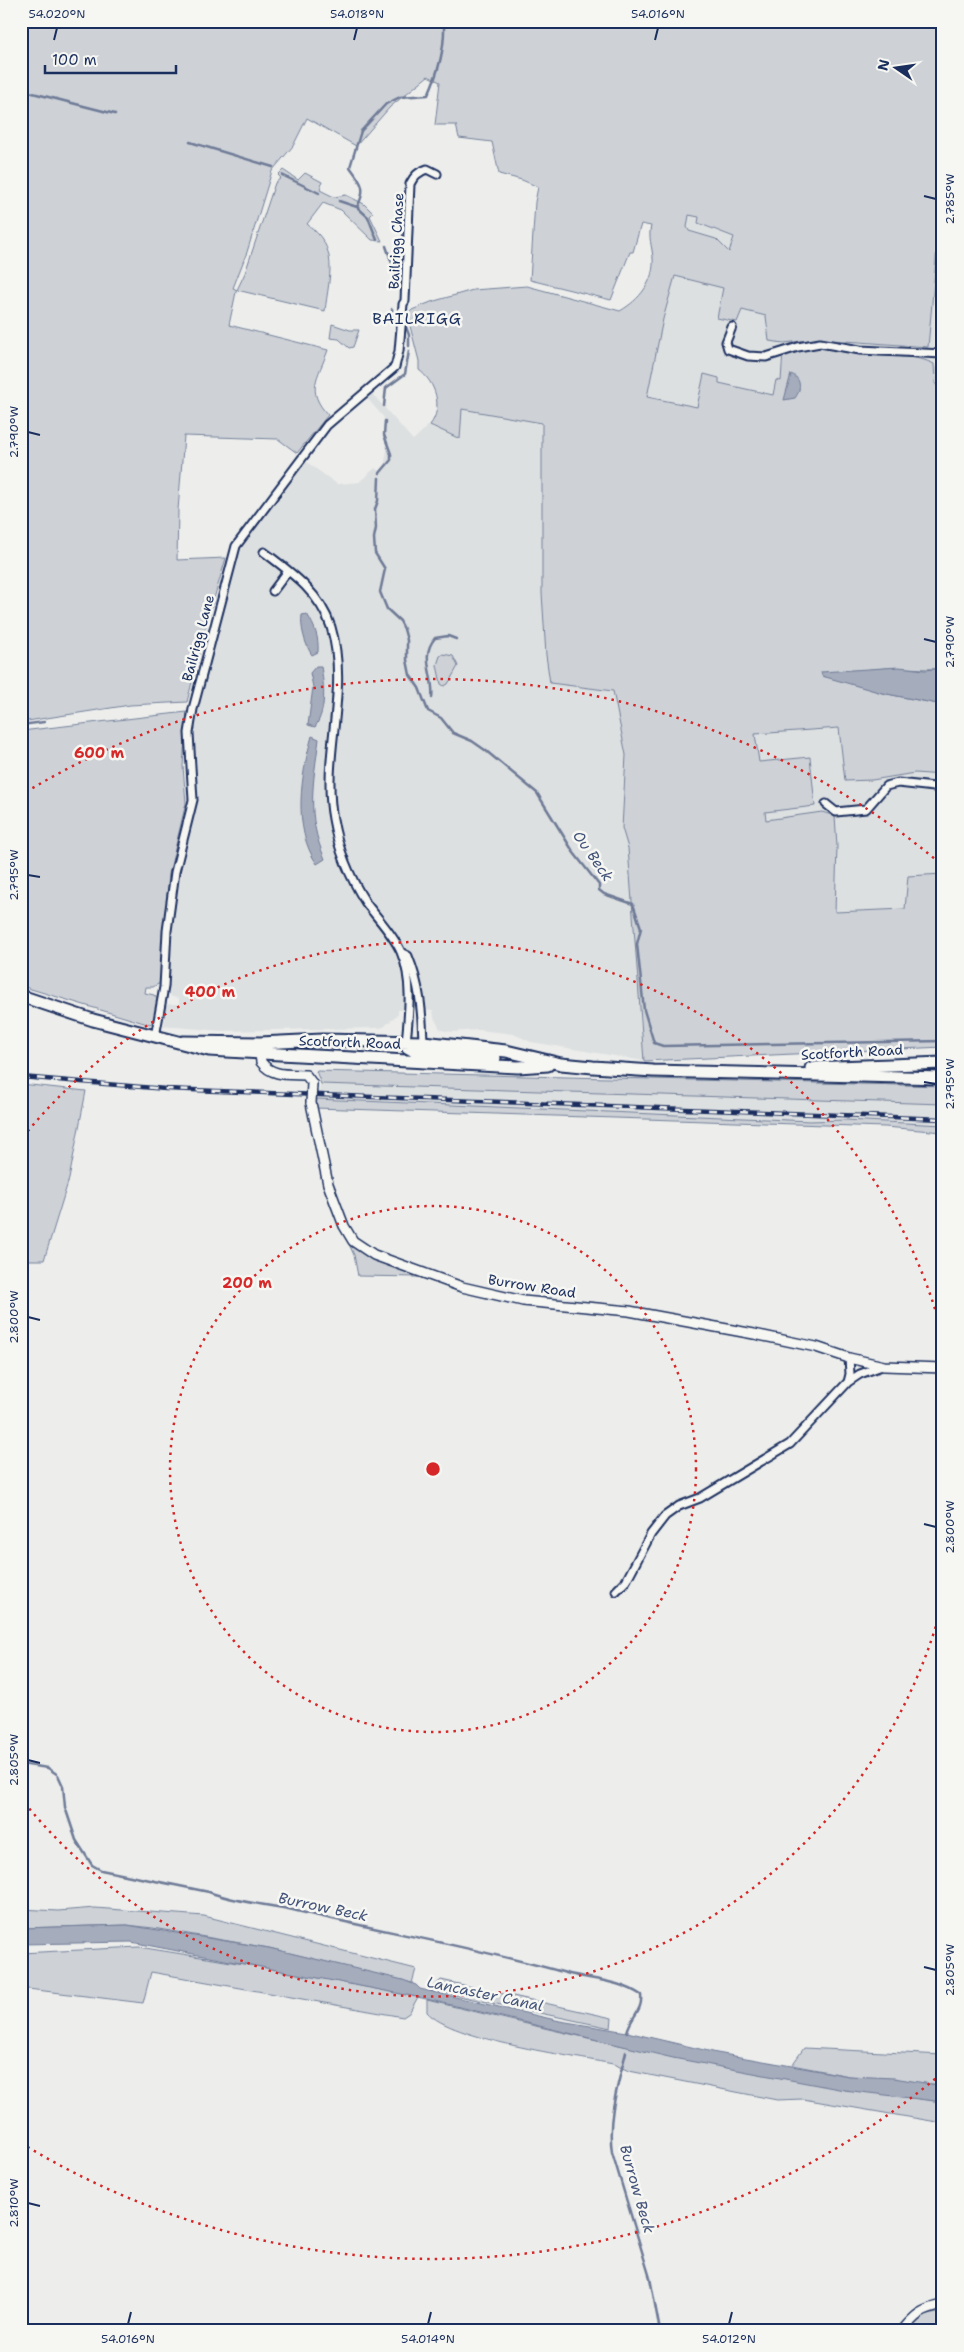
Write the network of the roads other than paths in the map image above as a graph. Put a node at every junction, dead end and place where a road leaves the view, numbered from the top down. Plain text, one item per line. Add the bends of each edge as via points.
1 (437, 174) dead end
2 (403, 304) joint
3 (732, 327) dead end
4 (943, 355) edge
5 (943, 381) edge
6 (264, 552) dead end
7 (288, 571) junction
8 (273, 592) dead end
9 (943, 788) edge
10 (826, 804) dead end
11 (402, 953) junction
12 (21, 996) edge
13 (155, 1037) junction
14 (406, 1042) junction
15 (260, 1049) junction
16 (418, 1051) junction
17 (943, 1056) edge
18 (943, 1063) edge
19 (560, 1064) junction
20 (833, 1066) junction
21 (762, 1073) junction
22 (943, 1078) edge
23 (849, 1358) junction
24 (884, 1366) junction
25 (943, 1368) edge
26 (848, 1382) junction
27 (616, 1591) dead end
28 (943, 2305) edge
29 (902, 2331) edge

1 - 2 street, Bailrigg Chase via 427,169 420,171 410,184
2 - 13 street, Bailrigg Lane via 399,351 394,367 327,425 236,546 192,709 189,740 193,800 175,872 164,987
3 - 4 street via 726,342 728,348 748,356 766,357 798,346 820,343 860,350
4 - 5 street
6 - 7 street
7 - 8 street
7 - 11 street via 316,598 327,617 333,638 338,690 330,784 336,835 351,877
9 - 10 street via 898,783 886,786 866,809 857,811 836,812
11 - 14 street via 410,1000
11 - 16 street via 408,956 422,1007
12 - 13 main road, Scotforth Road
13 - 15 main road, Scotforth Road via 209,1050
14 - 15 main road, Scotforth Road via 322,1040
14 - 16 main road, Scotforth Road
15 - 16 main road, Scotforth Road
15 - 23 street, Burrow Road, bridge via 260,1062 270,1070 280,1074 306,1075 312,1083 311,1102 328,1184 341,1220 354,1241 374,1254 484,1293 523,1301 629,1311 816,1347
16 - 19 main road, Scotforth Road via 518,1066
16 - 19 main road, Scotforth Road via 506,1051
17 - 20 main road via 873,1058
18 - 20 main road, Scotforth Road
19 - 21 main road, Scotforth Road via 636,1070
20 - 21 main road, Scotforth Road
21 - 22 main road, Scotforth Road
23 - 24 street, Burrow Road
23 - 26 street
24 - 25 street, Burrow Road
24 - 26 street
26 - 27 street via 790,1444 665,1516
28 - 29 street via 914,2315

